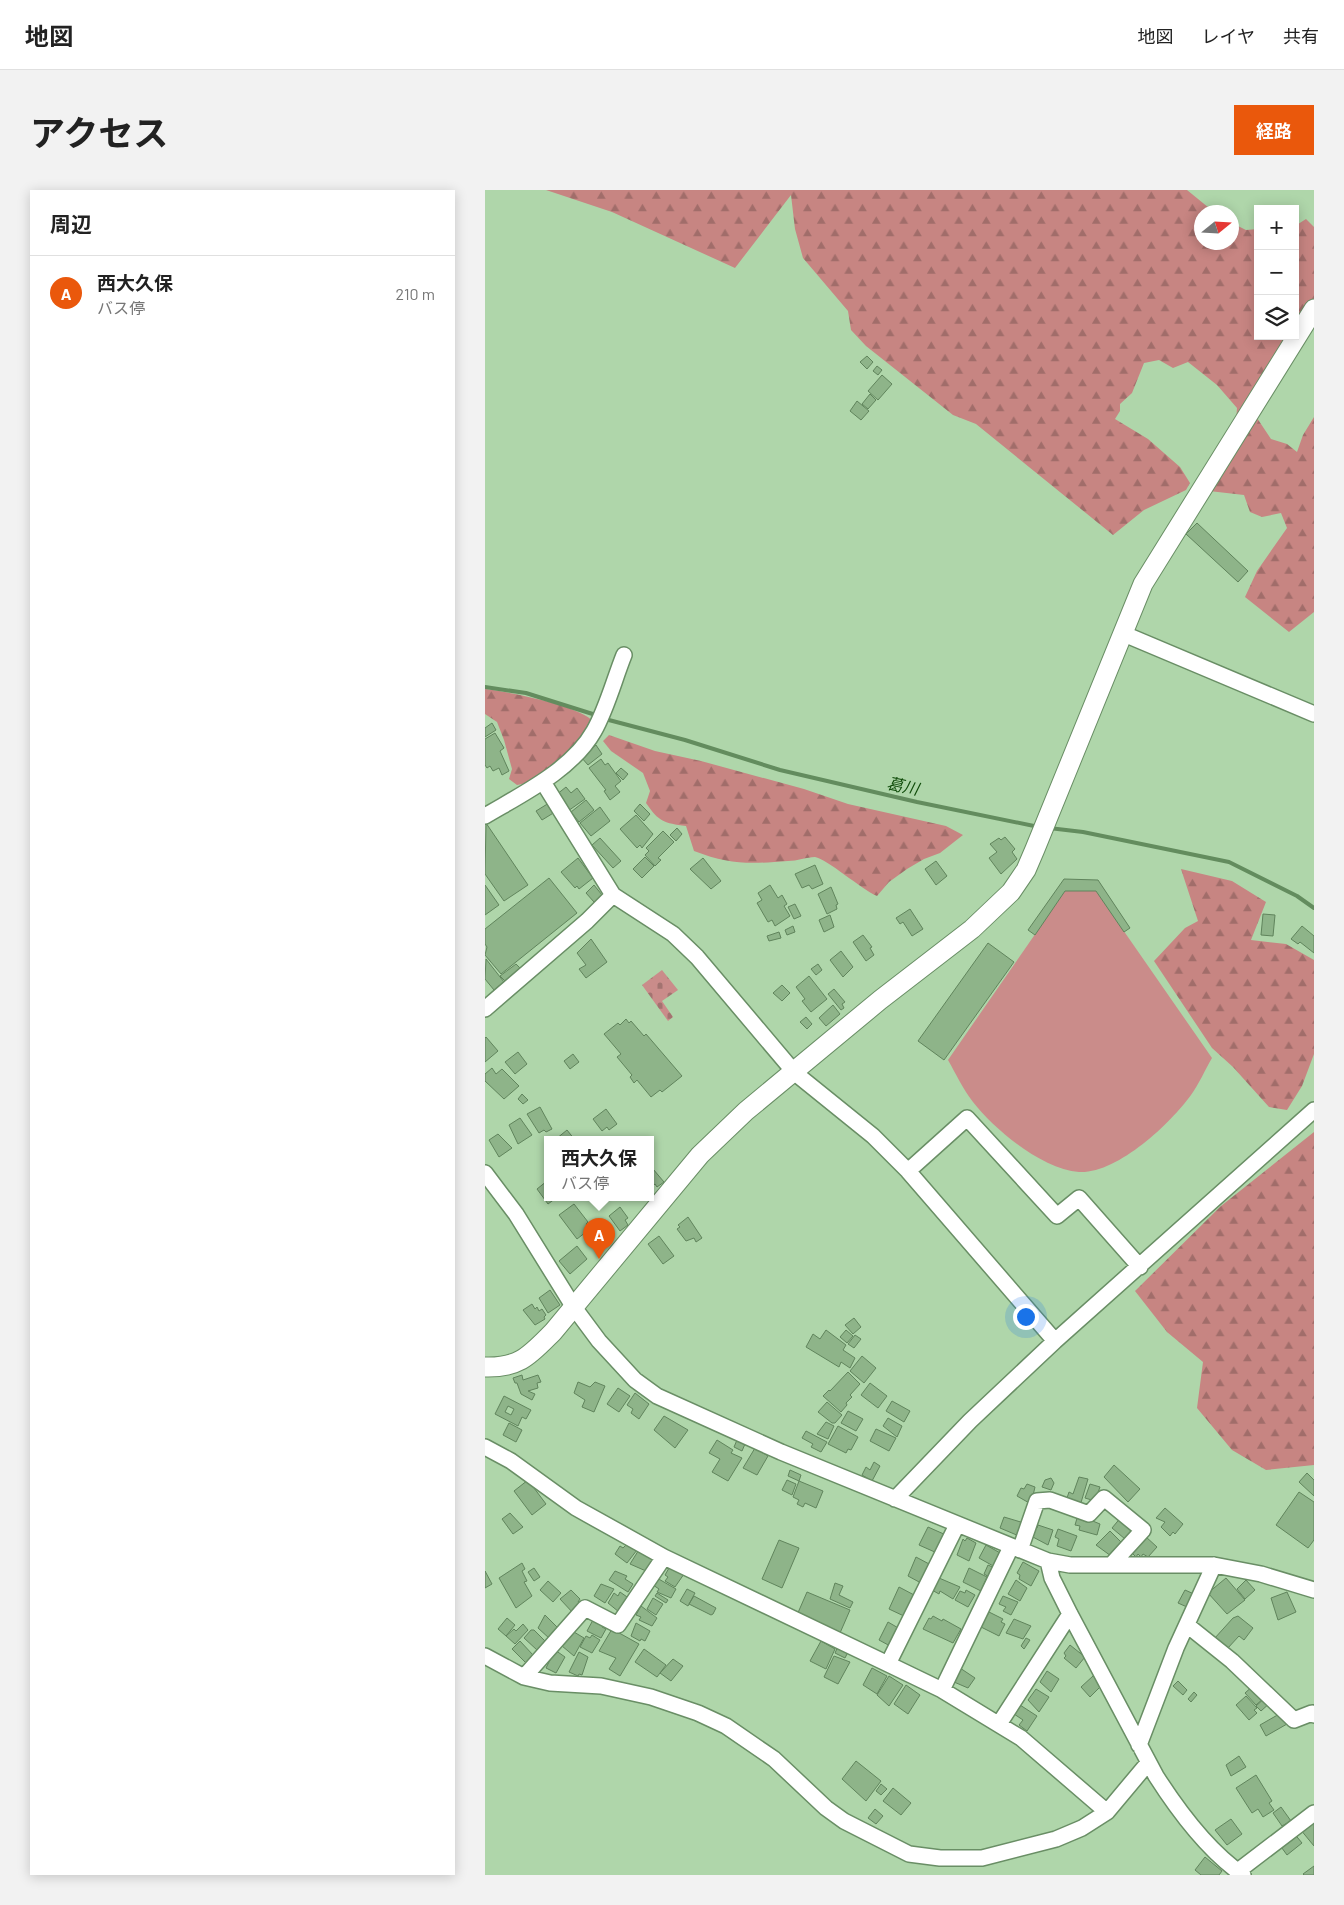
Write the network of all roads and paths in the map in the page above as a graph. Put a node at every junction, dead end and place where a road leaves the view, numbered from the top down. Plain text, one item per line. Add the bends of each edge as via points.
1 (1314, 310) edge
2 (1124, 634) junction
3 (624, 656) dead end
4 (1314, 714) edge
5 (543, 782) junction
6 (485, 816) edge
7 (613, 895) junction
8 (485, 1009) edge
9 (795, 1073) junction
10 (1314, 1110) edge
11 (908, 1171) junction
12 (485, 1172) edge
13 (1140, 1267) junction
14 (573, 1306) junction
15 (1055, 1341) junction
16 (485, 1367) edge
17 (485, 1447) edge
18 (895, 1499) junction
19 (957, 1525) junction
20 (1015, 1548) junction
21 (664, 1557) junction
22 (1048, 1561) junction
23 (1112, 1564) junction
24 (1214, 1565) junction
25 (1314, 1590) edge
26 (1070, 1614) junction
27 (1187, 1624) junction
28 (485, 1656) edge
29 (889, 1664) junction
30 (524, 1677) junction
31 (942, 1690) junction
32 (1314, 1715) edge
33 (999, 1724) junction
34 (1139, 1745) junction
35 (1148, 1763) junction
36 (1107, 1812) junction
37 (1314, 1812) edge
38 (1241, 1873) edge

1 - 2 street via 1143,584
2 - 4 street
2 - 9 street via 1026,870 1011,892 972,929 880,1000
3 - 5 street via 600,717 583,746
5 - 6 street
5 - 7 street
7 - 8 street
7 - 9 street via 673,934 697,957
9 - 11 street via 873,1136
9 - 14 street via 700,1155
10 - 13 street
11 - 13 street via 967,1118 1057,1216 1079,1198
11 - 15 street
12 - 14 street via 517,1214
13 - 15 street
14 - 16 street via 553,1332 525,1359 507,1366
14 - 18 street via 615,1361 657,1396
15 - 18 street via 969,1421
17 - 21 street via 511,1461 576,1508
18 - 19 street
19 - 20 street
19 - 29 street
20 - 22 street
20 - 23 street via 1037,1501 1050,1500 1089,1514 1104,1498 1143,1530
20 - 31 street
21 - 29 street
21 - 30 street via 618,1625 585,1608
22 - 23 street via 1070,1565
22 - 26 street via 1052,1578
23 - 24 street
24 - 25 street via 1261,1574
24 - 27 street
26 - 33 street
26 - 34 street
27 - 32 street via 1239,1667 1294,1720 1312,1712
27 - 34 street
28 - 30 street
29 - 31 street
30 - 36 street via 550,1683 601,1686 651,1697 726,1726 774,1759 844,1821 909,1854 982,1858 1057,1839
31 - 33 street
33 - 36 street via 1021,1738
34 - 35 street
35 - 36 street
35 - 38 street via 1206,1841
37 - 38 street

